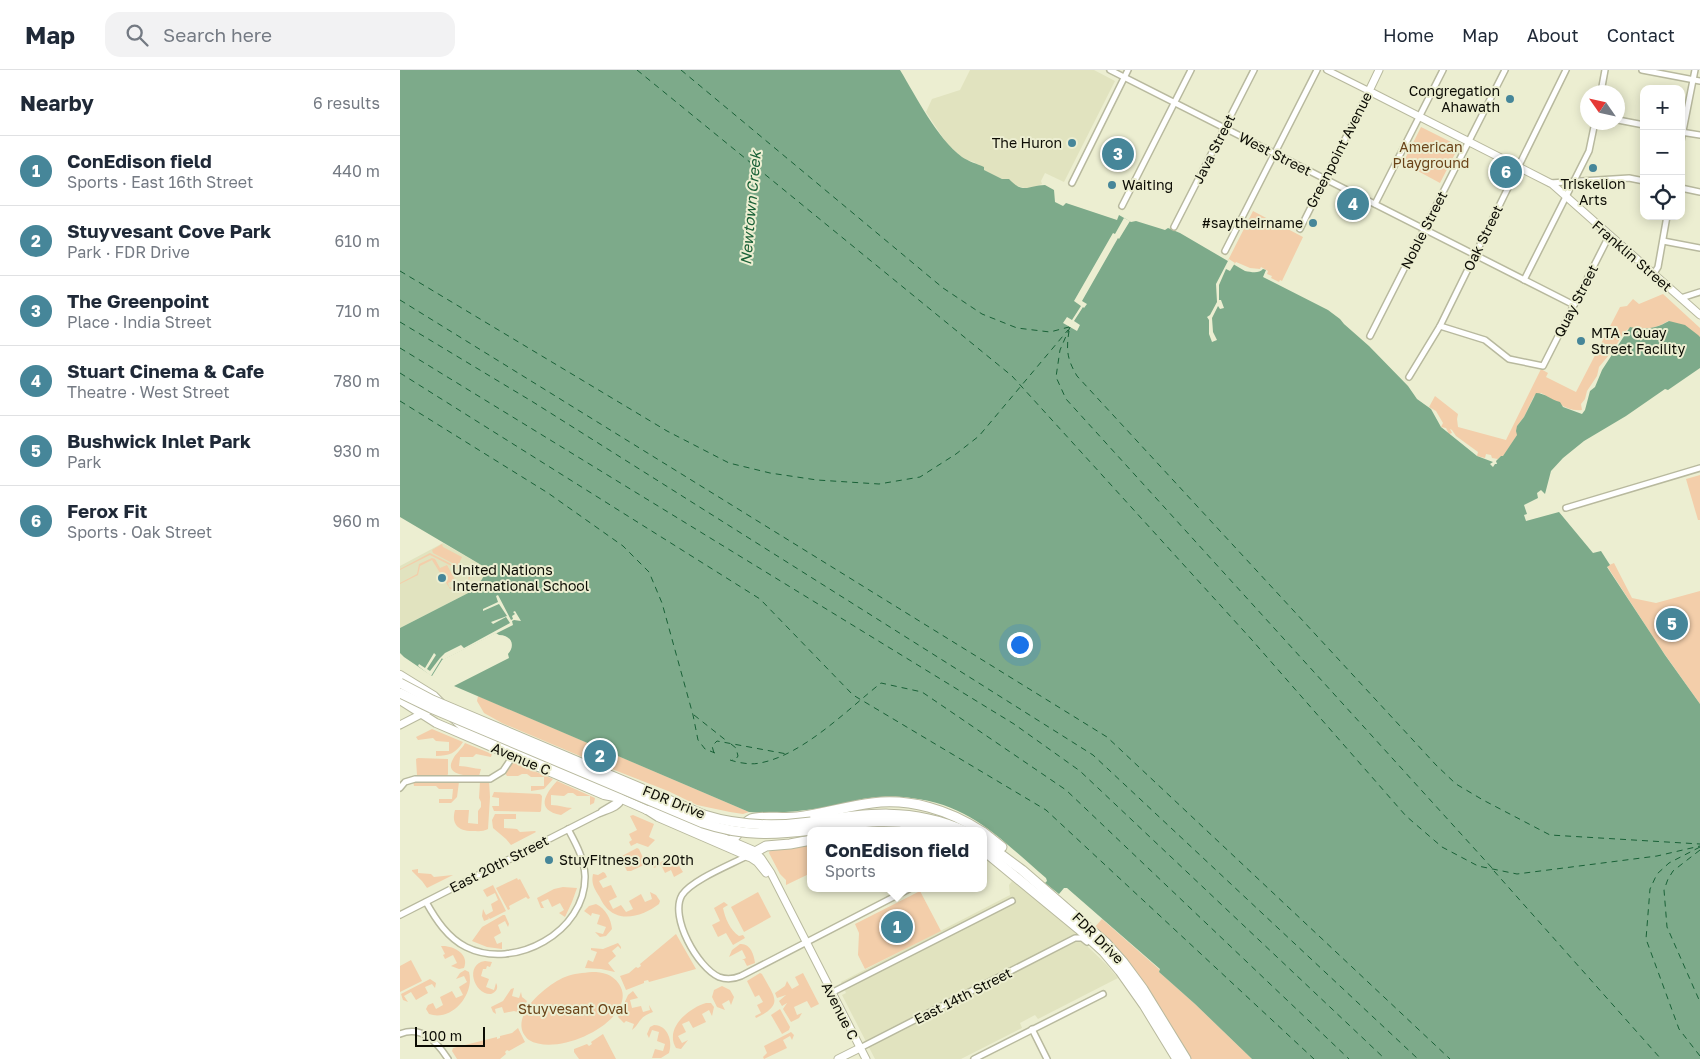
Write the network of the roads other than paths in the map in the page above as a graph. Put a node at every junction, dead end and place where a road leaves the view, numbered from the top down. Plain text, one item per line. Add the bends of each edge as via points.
1 (1110, 70) edge
2 (1128, 70) edge
3 (1191, 70) edge
4 (1254, 70) edge
5 (1317, 70) edge
6 (1327, 70) edge
7 (1379, 70) edge
8 (1443, 70) edge
9 (1505, 70) edge
10 (1566, 70) edge
11 (1605, 70) edge
12 (1642, 70) edge
13 (1694, 70) edge
14 (1125, 78) junction
15 (1693, 79) junction
16 (1700, 81) edge
17 (1602, 85) edge
18 (1369, 91) junction
19 (1174, 103) junction
20 (1419, 117) junction
21 (1625, 121) edge
22 (1640, 124) edge
23 (1224, 128) junction
24 (1593, 130) edge
25 (1682, 130) edge
26 (1685, 132) edge
27 (1700, 135) edge
28 (1469, 142) junction
29 (1274, 154) junction
30 (1519, 167) junction
31 (1324, 179) junction
32 (1640, 180) edge
33 (1574, 181) junction
34 (1072, 183) dead end
35 (1549, 183) junction
36 (1685, 189) edge
37 (1700, 192) edge
38 (1566, 197) junction
39 (1375, 204) junction
40 (1122, 206) dead end
41 (1666, 220) edge
42 (1174, 227) dead end
43 (1300, 229) dead end
44 (1424, 229) junction
45 (1609, 236) junction
46 (1663, 241) junction
47 (1700, 248) edge
48 (1224, 251) dead end
49 (1475, 255) junction
50 (1653, 275) junction
51 (1524, 280) junction
52 (1700, 292) edge
53 (1681, 298) junction
54 (1574, 305) junction
55 (1700, 315) edge
56 (1440, 326) junction
57 (1370, 336) dead end
58 (1409, 377) dead end
59 (1700, 468) edge
60 (1566, 508) dead end
61 (400, 675) edge
62 (400, 683) edge
63 (400, 693) edge
64 (400, 700) edge
65 (439, 700) junction
66 (422, 714) junction
67 (400, 725) edge
68 (512, 756) junction
69 (400, 788) edge
70 (622, 798) junction
71 (648, 810) junction
72 (877, 821) junction
73 (822, 827) edge
74 (833, 827) edge
75 (857, 827) edge
76 (929, 827) edge
77 (953, 827) edge
78 (974, 827) edge
79 (568, 829) junction
80 (807, 830) edge
81 (807, 830) edge
82 (807, 833) edge
83 (987, 836) edge
84 (730, 841) junction
85 (987, 844) edge
86 (987, 853) edge
87 (751, 854) junction
88 (1022, 870) junction
89 (903, 892) edge
90 (1012, 901) dead end
91 (426, 902) junction
92 (400, 915) edge
93 (1087, 942) dead end
94 (805, 943) junction
95 (831, 993) junction
96 (1103, 994) dead end
97 (1032, 1029) junction
98 (400, 1034) edge
99 (860, 1048) junction
100 (448, 1059) edge
101 (838, 1059) edge
102 (866, 1059) edge
103 (974, 1059) edge
104 (1048, 1059) edge
105 (1177, 1059) edge
106 (1186, 1059) edge

1 - 14 street, West Street
2 - 14 street
3 - 19 street
4 - 23 street, Java Street
5 - 29 street
6 - 18 street, Franklin Street
7 - 18 main road, Greenpoint Avenue
8 - 20 street
9 - 28 street, Noble Street
10 - 30 street, Oak Street
11 - 17 street
12 - 15 street
13 - 15 street
14 - 19 street, West Street
14 - 34 street
15 - 16 street
15 - 25 street
18 - 20 main road, Franklin Street
18 - 31 street, Greenpoint Avenue
19 - 23 street, West Street
19 - 40 street
20 - 28 main road, Franklin Street
20 - 39 street
21 - 22 street
23 - 29 street, West Street
23 - 42 street, Java Street
24 - 33 street via 1589,151
26 - 27 street
28 - 30 main road, Franklin Street
28 - 44 street, Noble Street
29 - 31 street, West Street
29 - 48 street
30 - 35 main road, Franklin Street
30 - 49 street, Oak Street
31 - 39 street, West Street
31 - 43 street, Greenpoint Avenue
32 - 33 street
33 - 35 street
33 - 38 street
35 - 38 main road, Franklin Street
36 - 37 street
38 - 45 main road, Franklin Street
38 - 51 street
39 - 44 street, West Street
41 - 46 street
44 - 49 street, West Street
44 - 57 street, Noble Street
45 - 50 main road, Franklin Street
45 - 54 street, Quay Street
46 - 47 street
46 - 50 street via 1658,267
49 - 51 street, West Street
49 - 56 street, Oak Street
50 - 53 main road, Franklin Street
51 - 54 street, West Street
52 - 53 street
53 - 55 main road, Franklin Street
54 - 56 street, Quay Street via 1543,366 1509,359 1485,340
56 - 58 street, Oak Street
59 - 60 street
61 - 65 main road
62 - 80 highway, FDR Drive, bridge via 432,700 704,814 738,823
63 - 81 highway, FDR Drive, bridge via 703,823 755,834
64 - 66 main road
65 - 66 main road
65 - 70 main road, Avenue C via 463,727
66 - 67 main road
66 - 68 main road, Avenue C
68 - 69 street via 503,771 493,778 415,779 405,782
68 - 70 main road, Avenue C via 606,796
70 - 71 main road, Avenue C
70 - 79 street, East 20th Street
71 - 84 main road, Avenue C via 660,811
71 - 87 main road, Avenue C via 658,817
72 - 74 highway, FDR Drive
72 - 75 highway
72 - 76 highway, FDR Drive
73 - 77 highway, FDR Drive via 868,814 894,813 935,820
78 - 84 highway via 960,818 921,805 886,802 796,817 754,818 743,825
79 - 91 street, East 20th Street
79 - 91 street via 582,857 582,894 561,929 535,946 505,954 474,950 450,935
82 - 87 highway via 790,844 766,846
83 - 88 highway
84 - 87 main road, Avenue C
85 - 88 highway, FDR Drive
86 - 105 highway, FDR Drive via 1104,952 1139,998
87 - 94 main road, Avenue C via 766,864
87 - 94 street via 692,885 682,894 679,912 691,947 710,971 731,979
88 - 106 highway, FDR Drive via 1094,931 1117,955 1152,1003
89 - 94 street
90 - 95 street
91 - 92 street, East 20th Street
93 - 99 street, East 14th Street via 1075,938
94 - 95 main road, Avenue C
95 - 99 main road, Avenue C
96 - 97 street
97 - 103 street
97 - 104 street
98 - 100 street via 413,1030 426,1034
99 - 101 main road, East 14th Street
99 - 102 main road, Avenue C

